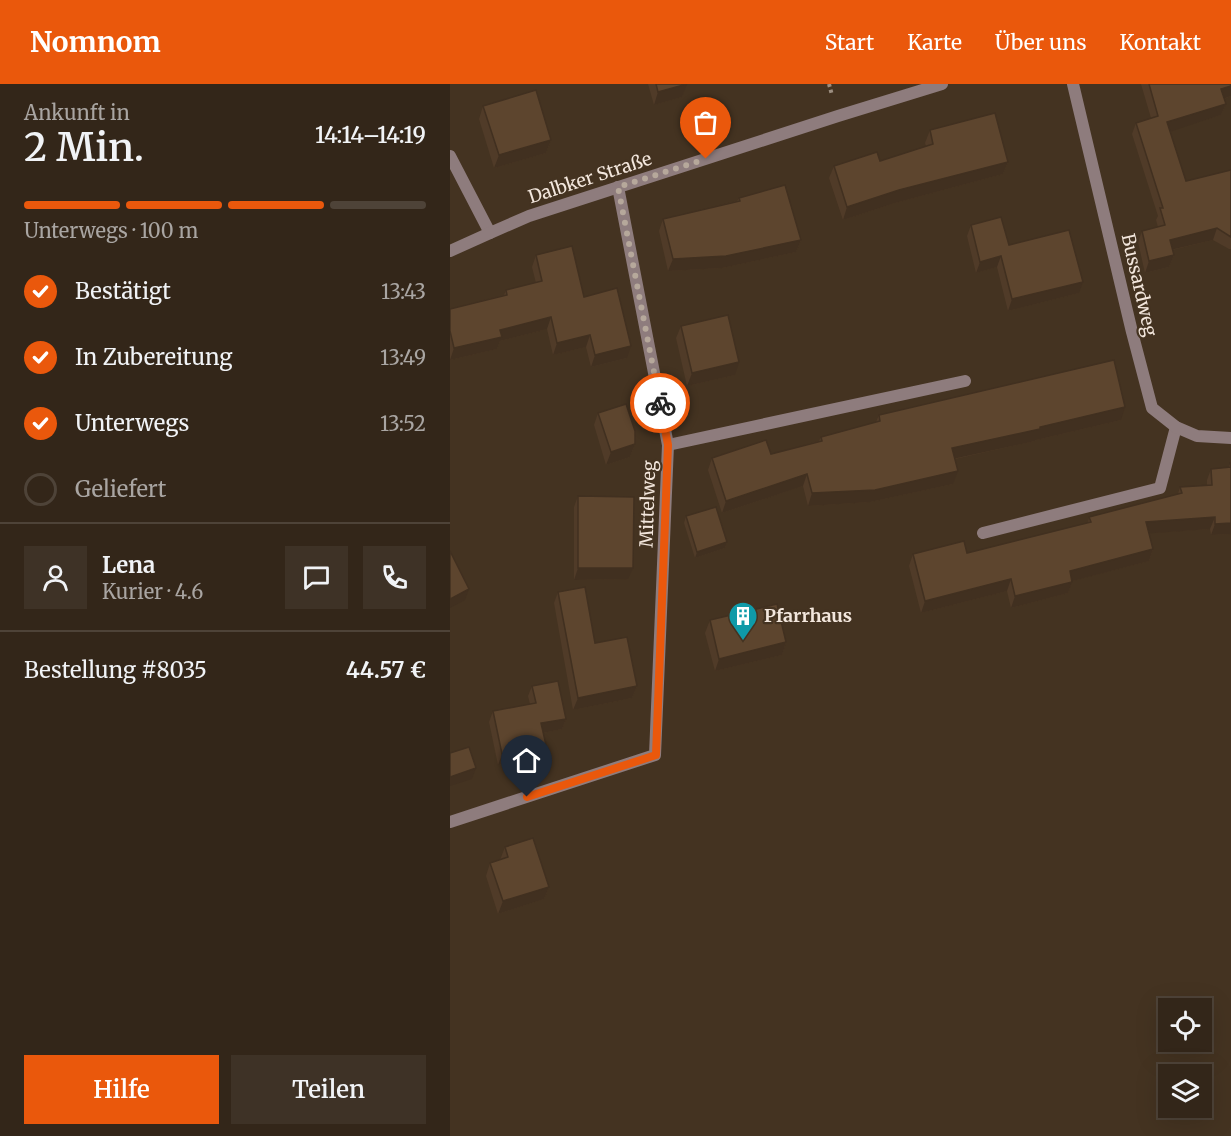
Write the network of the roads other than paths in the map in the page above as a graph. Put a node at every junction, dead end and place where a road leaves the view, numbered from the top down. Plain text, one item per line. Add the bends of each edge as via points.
1 (942, 84) edge
2 (1073, 84) edge
3 (450, 156) edge
4 (618, 187) junction
5 (490, 232) junction
6 (450, 251) edge
7 (965, 381) dead end
8 (1176, 427) junction
9 (1231, 438) edge
10 (668, 445) junction
11 (983, 533) dead end
12 (450, 822) edge

1 - 4 street, Dalbker Straße
2 - 8 street, Bussardweg via 1152,408
3 - 5 street
4 - 5 street, Dalbker Straße
4 - 10 street, Mittelweg
5 - 6 street, Dalbker Straße
7 - 10 street
8 - 9 street, Bussardweg via 1197,436
8 - 11 street via 1160,488
10 - 12 street, Mittelweg via 656,755

